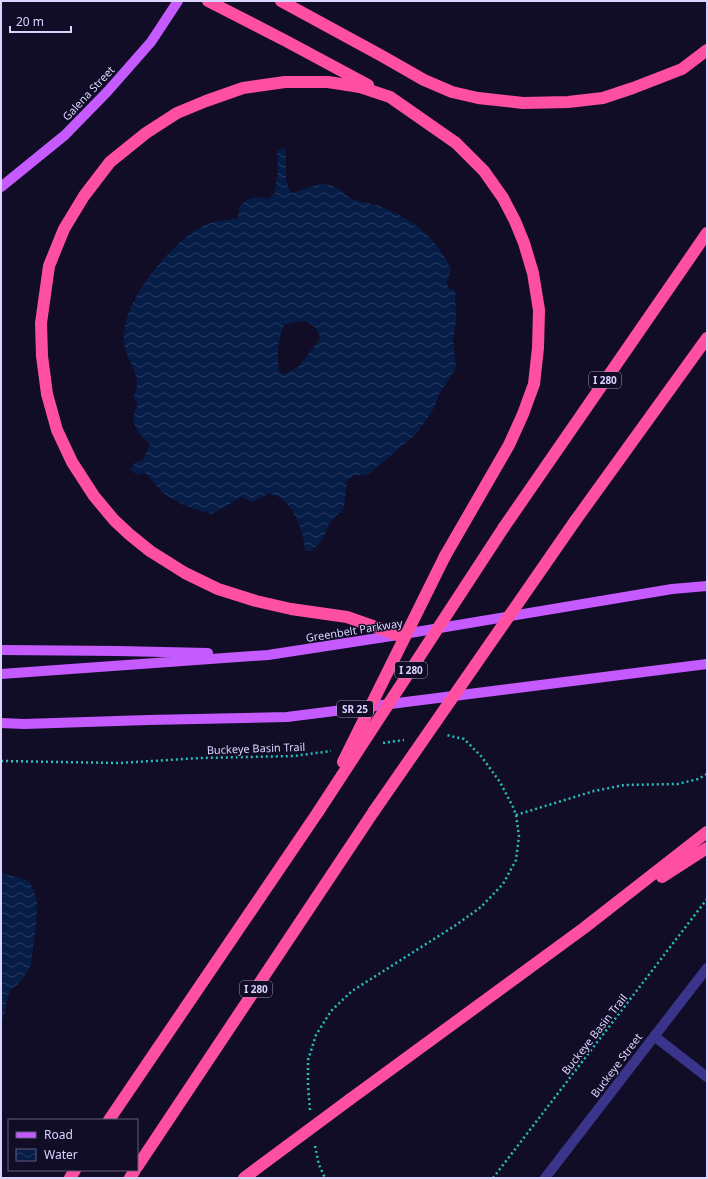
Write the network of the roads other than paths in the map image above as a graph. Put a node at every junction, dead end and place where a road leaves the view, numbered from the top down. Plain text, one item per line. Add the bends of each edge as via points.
1 (178, 1) edge
2 (208, 1) edge
3 (281, 1) edge
4 (707, 50) edge
5 (390, 97) junction
6 (1, 187) edge
7 (707, 233) edge
8 (707, 338) edge
9 (707, 586) edge
10 (398, 635) junction
11 (1, 650) edge
12 (268, 655) junction
13 (707, 664) edge
14 (1, 674) edge
15 (1, 723) edge
16 (318, 812) junction
17 (707, 832) edge
18 (707, 848) edge
19 (584, 928) junction
20 (707, 968) edge
21 (654, 1036) junction
22 (707, 1077) edge
23 (110, 1119) edge
24 (138, 1166) edge
25 (244, 1178) edge
26 (545, 1178) edge

1 - 6 main road, Galena Street via 151,42 107,92 65,135
2 - 5 highway
3 - 4 highway via 424,80 478,98 515,102 568,102 603,98 682,69
5 - 10 highway via 328,82 271,84 244,88 206,101 176,114 146,133 110,162 84,196 64,229 49,266 42,323 42,350 47,394 58,430 72,462 94,496 114,520 150,551 185,573 218,589 291,609 347,617
5 - 16 highway, bridge via 456,143 484,171 503,198 524,243 533,273 538,310 538,348 534,384 523,414 445,556
7 - 16 highway, I 280, bridge via 504,527
8 - 24 highway, I 280, bridge via 574,521 374,812
9 - 10 main road, Greenbelt Parkway via 672,589
10 - 12 main road, Greenbelt Parkway
11 - 12 main road
12 - 14 main road, Greenbelt Parkway
13 - 15 main road, SR 25 via 287,717
16 - 23 highway, I 280
17 - 19 highway
18 - 19 highway
19 - 25 highway, bridge
20 - 21 street, Buckeye Street
21 - 22 street
21 - 26 street, Buckeye Street

